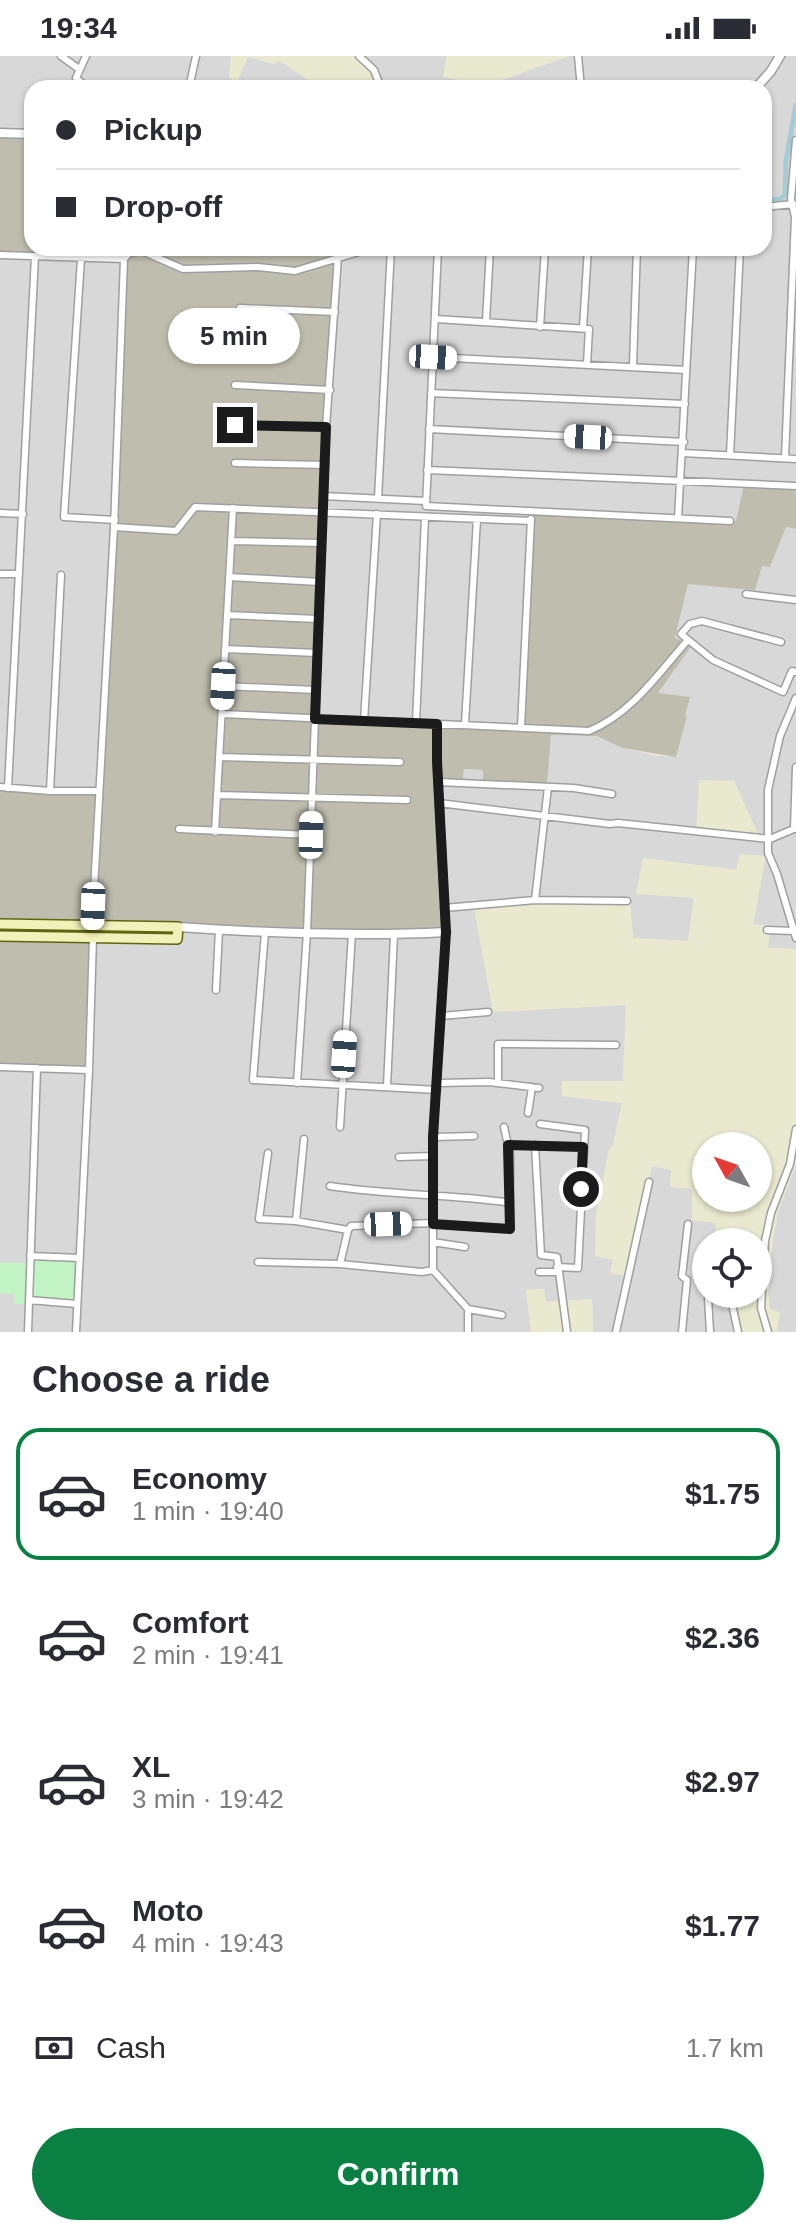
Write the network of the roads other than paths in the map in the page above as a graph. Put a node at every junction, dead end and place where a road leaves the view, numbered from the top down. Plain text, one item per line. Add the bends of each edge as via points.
1 (61, 56) edge
2 (86, 56) edge
3 (196, 56) edge
4 (359, 56) edge
5 (578, 56) edge
6 (780, 56) edge
7 (79, 69) junction
8 (76, 78) joint
9 (78, 80) edge
10 (191, 80) edge
11 (378, 80) edge
12 (580, 80) edge
13 (763, 80) edge
14 (0, 133) edge
15 (24, 134) edge
16 (796, 140) edge
17 (793, 204) junction
18 (772, 206) edge
19 (0, 255) edge
20 (24, 256) edge
21 (35, 256) joint
22 (126, 256) edge
23 (155, 256) edge
24 (342, 256) edge
25 (391, 256) edge
26 (438, 256) edge
27 (490, 256) edge
28 (544, 256) edge
29 (588, 256) edge
30 (637, 256) edge
31 (693, 256) edge
32 (740, 256) edge
33 (338, 257) junction
34 (81, 259) junction
35 (124, 259) junction
36 (240, 308) dead end
37 (335, 312) junction
38 (436, 319) junction
39 (793, 320) edge
40 (486, 322) junction
41 (540, 327) junction
42 (583, 328) junction
43 (433, 357) junction
44 (587, 364) junction
45 (633, 365) junction
46 (686, 370) junction
47 (235, 385) dead end
48 (330, 390) junction
49 (431, 393) junction
50 (685, 404) junction
51 (235, 425) dead end
52 (326, 427) junction
53 (429, 429) junction
54 (684, 442) junction
55 (683, 453) junction
56 (730, 455) junction
57 (785, 458) junction
58 (796, 459) edge
59 (235, 463) dead end
60 (325, 465) junction
61 (427, 470) junction
62 (680, 481) junction
63 (796, 486) edge
64 (323, 496) junction
65 (378, 499) junction
66 (426, 501) junction
67 (233, 508) junction
68 (532, 511) junction
69 (323, 512) junction
70 (0, 513) edge
71 (23, 514) junction
72 (377, 514) junction
73 (425, 517) junction
74 (678, 518) junction
75 (477, 519) junction
76 (531, 521) junction
77 (730, 521) dead end
78 (114, 523) junction
79 (232, 541) junction
80 (321, 543) junction
81 (0, 574) edge
82 (19, 574) junction
83 (61, 575) dead end
84 (229, 577) junction
85 (320, 582) junction
86 (746, 594) dead end
87 (796, 600) edge
88 (227, 615) junction
89 (318, 619) junction
90 (687, 641) junction
91 (781, 642) dead end
92 (225, 649) junction
93 (317, 653) junction
94 (796, 672) edge
95 (223, 686) junction
96 (316, 690) junction
97 (796, 698) edge
98 (222, 714) junction
99 (315, 719) junction
100 (364, 721) junction
101 (416, 723) junction
102 (437, 724) junction
103 (465, 724) junction
104 (521, 727) junction
105 (219, 757) junction
106 (313, 759) junction
107 (400, 762) dead end
108 (796, 767) edge
109 (438, 782) junction
110 (548, 787) junction
111 (4, 788) edge
112 (50, 791) junction
113 (98, 791) junction
114 (612, 794) dead end
115 (217, 795) junction
116 (795, 795) edge
117 (312, 798) junction
118 (407, 800) dead end
119 (439, 803) junction
120 (545, 816) junction
121 (179, 829) dead end
122 (795, 829) edge
123 (215, 832) junction
124 (311, 835) junction
125 (770, 839) junction
126 (535, 900) junction
127 (627, 901) dead end
128 (444, 908) junction
129 (0, 924) edge
130 (92, 926) junction
131 (178, 927) junction
132 (219, 930) junction
133 (767, 930) dead end
134 (265, 932) junction
135 (307, 932) junction
136 (446, 932) junction
137 (352, 933) junction
138 (394, 935) junction
139 (795, 935) edge
140 (0, 936) edge
141 (93, 938) junction
142 (216, 990) dead end
143 (488, 1012) dead end
144 (441, 1016) junction
145 (616, 1045) dead end
146 (0, 1067) edge
147 (37, 1068) junction
148 (89, 1070) junction
149 (297, 1083) junction
150 (498, 1083) junction
151 (342, 1085) junction
152 (437, 1086) junction
153 (387, 1087) junction
154 (528, 1113) dead end
155 (540, 1124) dead end
156 (340, 1127) dead end
157 (504, 1127) dead end
158 (796, 1129) edge
159 (474, 1136) dead end
160 (433, 1137) junction
161 (304, 1139) dead end
162 (508, 1145) junction
163 (535, 1145) junction
164 (583, 1147) junction
165 (268, 1153) dead end
166 (433, 1156) junction
167 (399, 1157) dead end
168 (649, 1182) dead end
169 (330, 1186) dead end
170 (433, 1195) junction
171 (505, 1202) dead end
172 (296, 1221) junction
173 (433, 1224) junction
174 (688, 1224) dead end
175 (348, 1230) junction
176 (433, 1242) junction
177 (465, 1247) dead end
178 (30, 1256) junction
179 (80, 1258) junction
180 (258, 1262) dead end
181 (340, 1264) junction
182 (433, 1270) junction
183 (558, 1270) junction
184 (539, 1272) dead end
185 (29, 1300) junction
186 (77, 1304) junction
187 (709, 1308) edge
188 (733, 1308) edge
189 (468, 1309) junction
190 (502, 1315) dead end
191 (28, 1332) edge
192 (76, 1332) edge
193 (468, 1332) edge
194 (567, 1332) edge
195 (616, 1332) edge
196 (682, 1332) edge
197 (710, 1332) edge
198 (738, 1332) edge
199 (768, 1332) edge

1 - 7 street
2 - 7 street
3 - 10 street
4 - 11 street
5 - 12 street
6 - 13 street
7 - 8 street
8 - 9 street
14 - 15 street
16 - 17 street
17 - 18 street
17 - 39 street
19 - 20 street
21 - 34 street
21 - 71 street
22 - 35 street
23 - 33 street via 183,269 295,271
24 - 33 street
25 - 65 street
26 - 38 street
27 - 40 street
28 - 41 street
29 - 42 street
30 - 45 street
31 - 46 street
32 - 56 street
33 - 37 street
34 - 35 street
34 - 78 street via 64,517
35 - 78 street
36 - 37 street
37 - 48 street
38 - 40 street
38 - 43 street
39 - 57 street
40 - 41 street
41 - 42 street
42 - 44 street via 589,329
43 - 44 street
43 - 49 street
44 - 45 street
45 - 46 street
46 - 50 street
47 - 48 street
48 - 52 street
49 - 50 street
49 - 53 street
50 - 54 street
51 - 52 street
52 - 60 street
53 - 54 street
53 - 61 street
54 - 55 street
55 - 56 street
55 - 62 street
56 - 57 street
57 - 58 street
59 - 60 street
60 - 64 street
61 - 62 street
61 - 66 street
62 - 63 street
62 - 74 street
64 - 65 street
64 - 69 street
65 - 66 street
66 - 68 street via 428,507
67 - 69 street
67 - 78 street via 195,507 176,531
67 - 79 street
68 - 74 street
68 - 76 street
69 - 72 street
69 - 80 street
70 - 71 street
71 - 82 street
72 - 73 street
72 - 100 street
73 - 75 street
73 - 101 street
74 - 77 street
75 - 76 street
75 - 103 street
76 - 104 street
78 - 113 street
79 - 80 street
79 - 84 street
80 - 85 street
81 - 82 street
82 - 111 street
83 - 112 street
84 - 85 street
84 - 88 street
85 - 89 street
86 - 87 street
88 - 89 street
88 - 92 street
89 - 93 street
90 - 91 street via 683,629 702,621
90 - 94 street via 723,666 783,692
90 - 104 street via 611,722 589,731
92 - 93 street
92 - 95 street
93 - 96 street
95 - 96 street
95 - 98 street
96 - 99 street
97 - 125 street via 773,760
98 - 99 street
98 - 105 street
99 - 100 street
99 - 106 street
100 - 101 street
101 - 102 street
102 - 103 street
102 - 109 street
103 - 104 street
105 - 106 street
105 - 115 street
106 - 107 street
106 - 117 street
108 - 116 street
109 - 110 street
109 - 119 street
110 - 114 street
110 - 120 street
111 - 112 street
112 - 113 street
113 - 130 street
115 - 117 street
115 - 123 street
116 - 122 street
117 - 118 street
117 - 124 street
119 - 120 street
119 - 128 street
120 - 125 street
120 - 126 street
121 - 123 street
122 - 125 street
123 - 124 street
124 - 135 street
125 - 139 street via 768,853
126 - 127 street
126 - 128 street
128 - 136 street
129 - 130 main road
130 - 131 main road
130 - 141 street
131 - 132 street
131 - 141 main road via 177,939
132 - 134 street
132 - 142 street
133 - 139 street
134 - 135 street
134 - 149 street via 253,1080
135 - 137 street
135 - 149 street
136 - 138 street
136 - 144 street
137 - 138 street
137 - 151 street
138 - 153 street
140 - 141 main road
141 - 148 street
143 - 144 street
144 - 152 street
145 - 150 street via 498,1044
146 - 147 street
147 - 148 street
147 - 178 street
148 - 179 street
149 - 151 street
150 - 152 street
150 - 154 street via 535,1088
151 - 153 street
151 - 156 street
152 - 153 street
152 - 160 street
155 - 164 street via 584,1129
157 - 162 street
158 - 199 street via 765,1241 761,1308
159 - 160 street
160 - 166 street
161 - 172 street
162 - 163 street
162 - 173 street via 510,1229
163 - 164 street
163 - 183 street via 541,1255 557,1257
164 - 183 street via 578,1268
165 - 172 street via 259,1219
166 - 167 street
166 - 170 street
168 - 195 street
169 - 170 street
170 - 171 street
170 - 173 street
172 - 175 street
173 - 175 street
173 - 176 street
174 - 196 street
175 - 181 street
176 - 177 street
176 - 182 street
178 - 179 street
178 - 185 street
179 - 186 street
180 - 181 street
181 - 182 street
182 - 189 street
183 - 184 street
183 - 194 street
185 - 186 street
185 - 191 street
186 - 192 street
187 - 197 street
188 - 198 street
189 - 190 street
189 - 193 street

